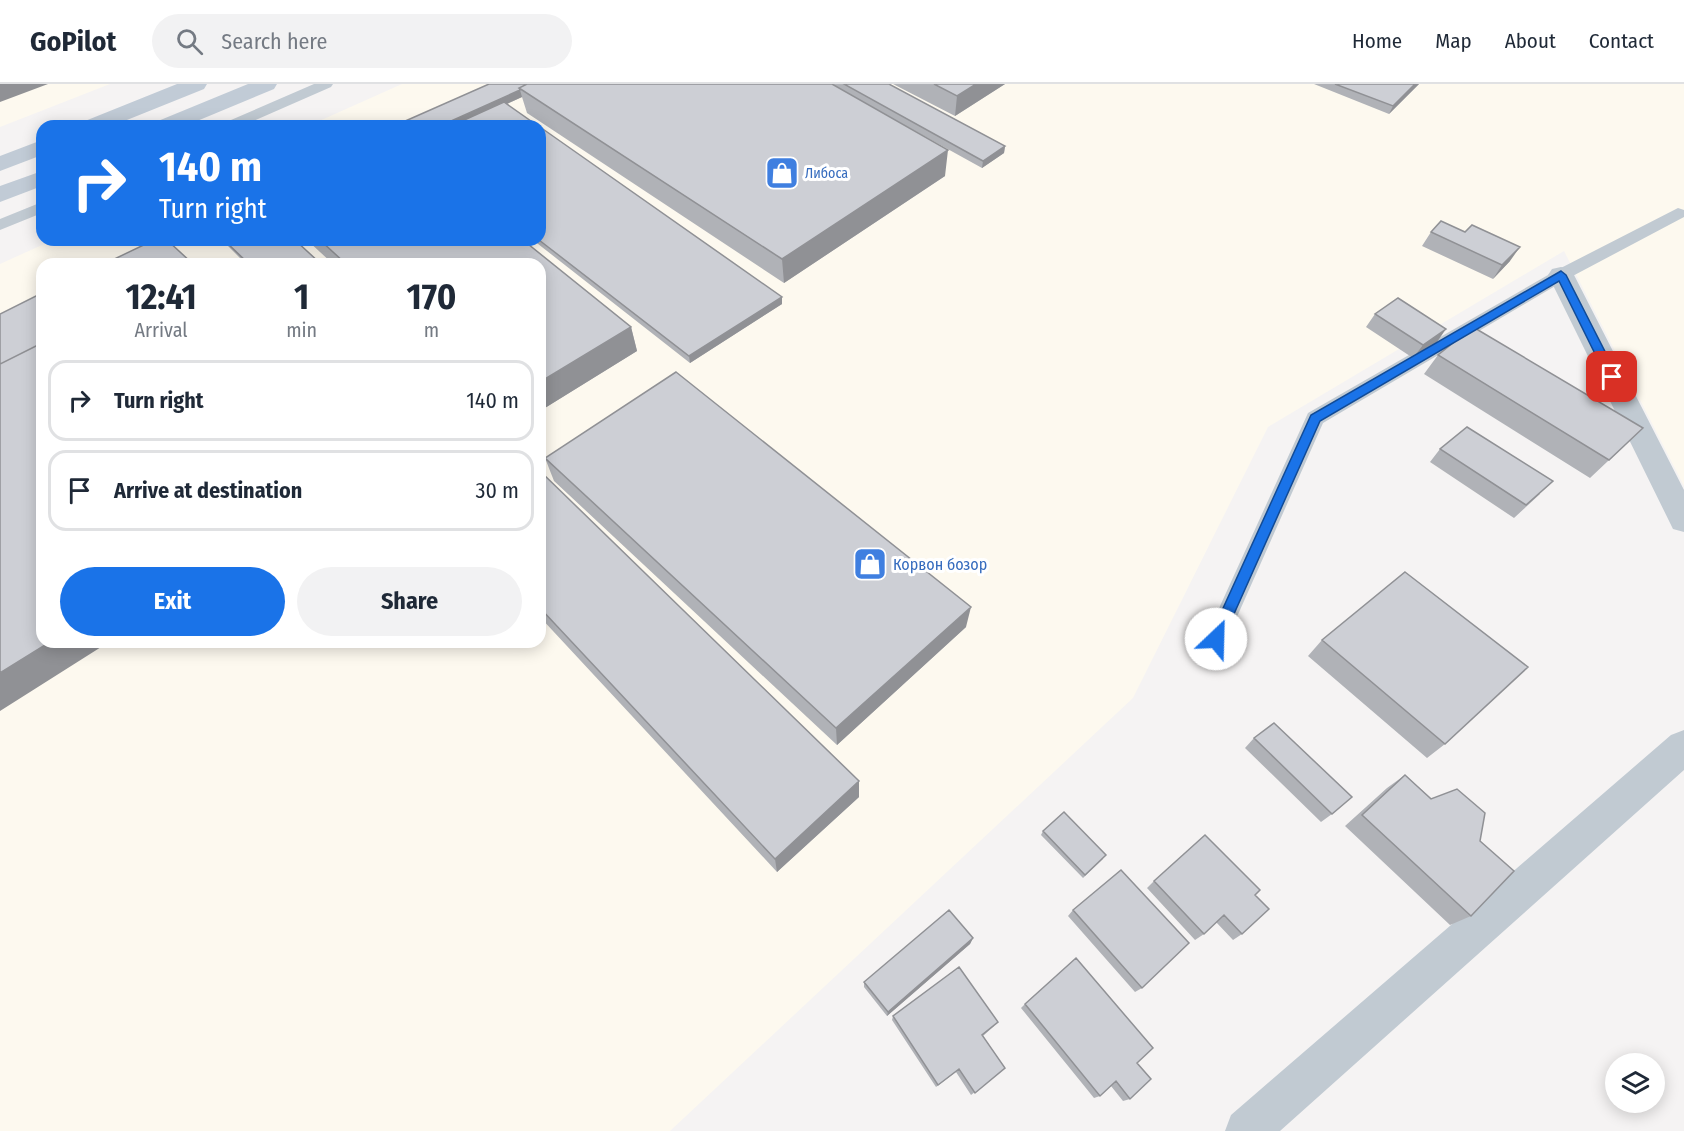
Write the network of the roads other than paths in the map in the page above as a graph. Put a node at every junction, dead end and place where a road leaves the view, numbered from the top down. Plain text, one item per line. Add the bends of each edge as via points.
1 (196, 84) edge
2 (266, 84) edge
3 (326, 84) edge
4 (108, 120) edge
5 (180, 120) edge
6 (243, 120) edge
7 (36, 149) edge
8 (0, 164) edge
9 (36, 180) edge
10 (0, 195) edge
11 (36, 210) edge
12 (1678, 213) dead end
13 (0, 225) edge
14 (1561, 275) junction
15 (1684, 520) edge
16 (1216, 639) dead end
17 (1684, 747) edge
18 (1247, 1131) edge

1 - 4 main road
2 - 5 main road
3 - 6 lane
7 - 8 main road
9 - 10 main road
11 - 13 lane
12 - 14 lane
14 - 15 street
14 - 16 lane via 1315,418
17 - 18 street

